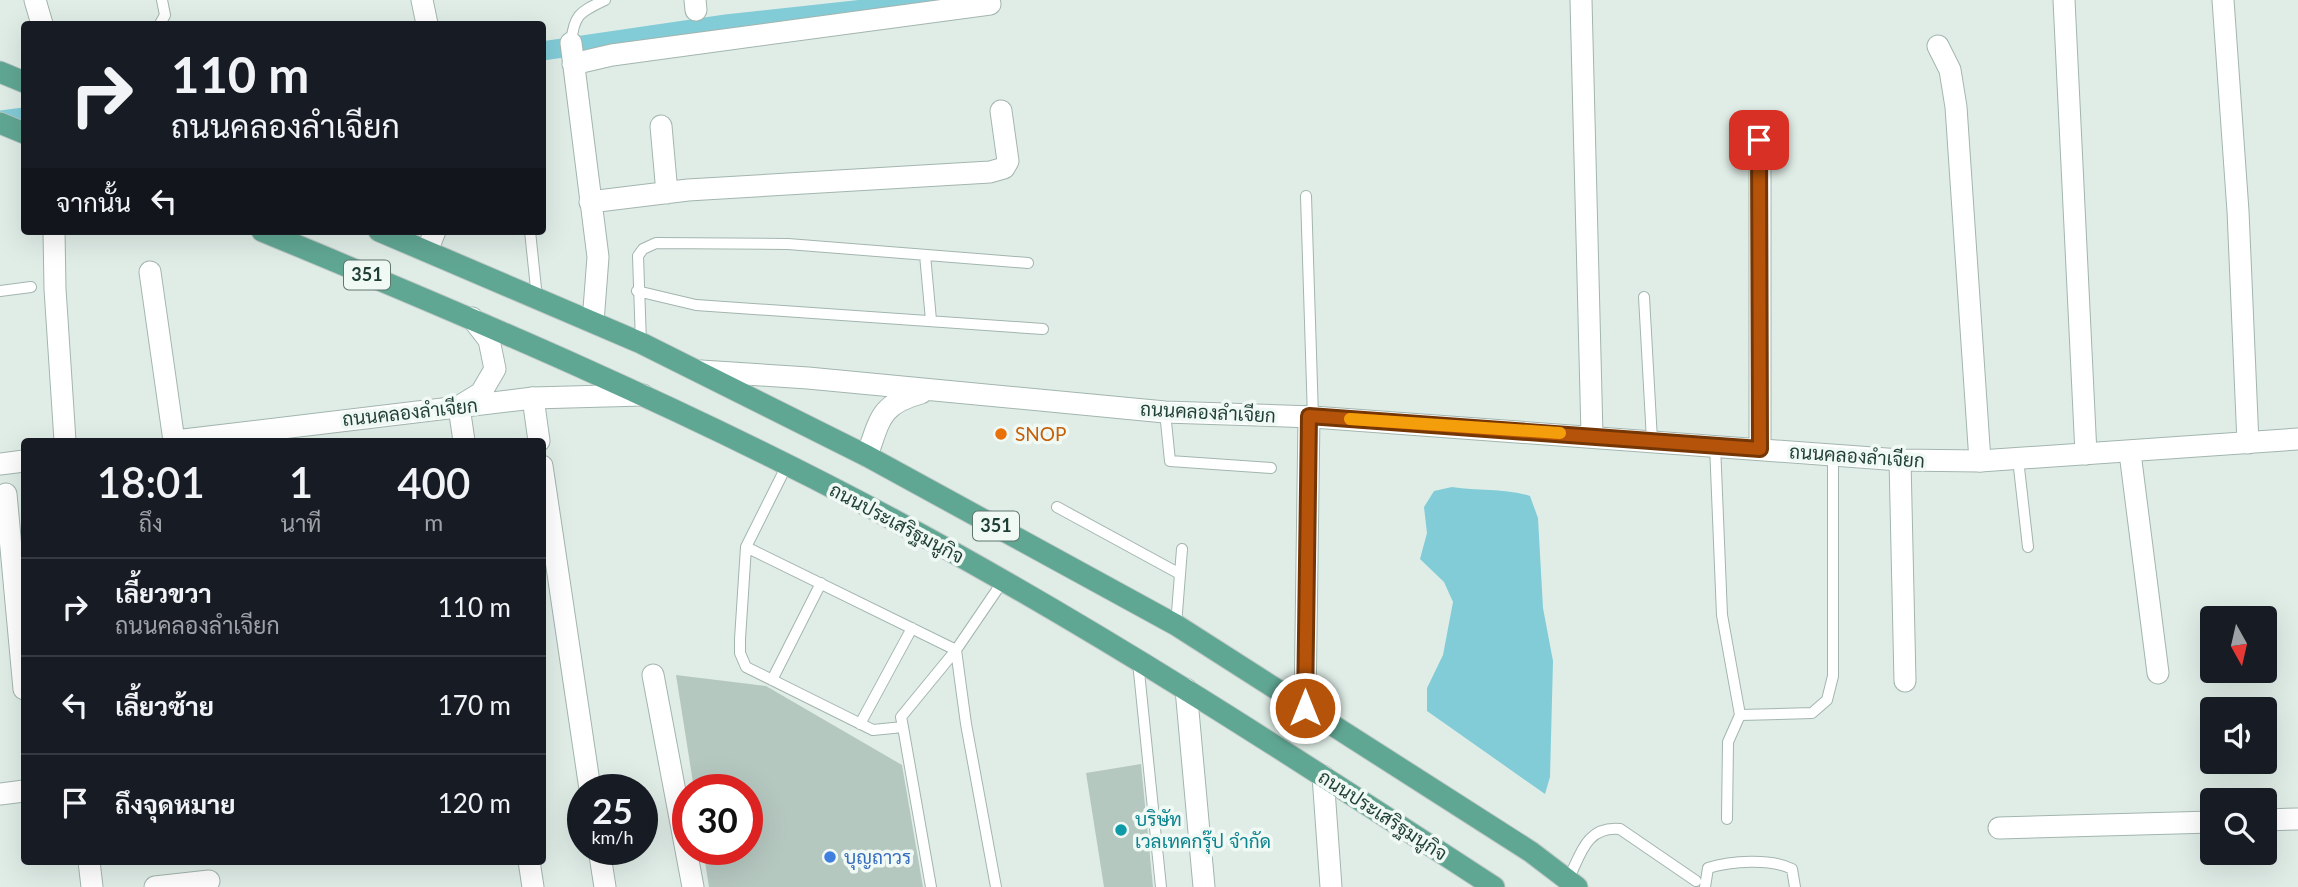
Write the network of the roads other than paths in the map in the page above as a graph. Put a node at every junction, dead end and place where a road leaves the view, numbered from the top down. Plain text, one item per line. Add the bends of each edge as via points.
1 (35, 0) edge
2 (162, 0) edge
3 (422, 0) edge
4 (605, 0) edge
5 (1581, 0) edge
6 (2064, 0) edge
7 (2223, 0) edge
8 (990, 4) dead end
9 (41, 21) edge
10 (161, 21) edge
11 (426, 21) edge
12 (1938, 46) dead end
13 (572, 56) junction
14 (0, 72) edge
15 (21, 81) edge
16 (1001, 111) dead end
17 (0, 123) edge
18 (661, 126) dead end
19 (21, 132) edge
20 (1759, 140) dead end
21 (667, 193) junction
22 (1306, 196) dead end
23 (590, 202) junction
24 (54, 235) edge
25 (272, 235) edge
26 (388, 235) edge
27 (433, 235) edge
28 (530, 235) edge
29 (426, 251) junction
30 (925, 255) junction
31 (1028, 263) dead end
32 (150, 272) dead end
33 (31, 287) dead end
34 (0, 291) edge
35 (637, 291) junction
36 (1644, 297) dead end
37 (537, 298) junction
38 (472, 318) junction
39 (931, 320) junction
40 (593, 322) junction
41 (1043, 328) dead end
42 (641, 343) junction
43 (701, 371) junction
44 (933, 389) junction
45 (646, 394) junction
46 (533, 398) junction
47 (458, 407) junction
48 (1165, 412) junction
49 (1311, 416) junction
50 (305, 433) edge
51 (1592, 435) junction
52 (65, 438) edge
53 (175, 438) edge
54 (224, 438) edge
55 (463, 438) edge
56 (539, 438) edge
57 (2298, 439) edge
58 (1652, 440) junction
59 (2248, 443) junction
60 (1715, 445) junction
61 (1760, 449) junction
62 (2130, 453) junction
63 (2085, 454) junction
64 (867, 456) junction
65 (1833, 456) junction
66 (2018, 459) junction
67 (1900, 460) junction
68 (21, 461) edge
69 (1980, 461) junction
70 (0, 464) edge
71 (787, 465) junction
72 (1271, 468) dead end
73 (6, 495) dead end
74 (1056, 507) dead end
75 (546, 519) edge
76 (746, 547) junction
77 (2028, 547) dead end
78 (1182, 549) dead end
79 (1180, 574) junction
80 (1003, 581) junction
81 (821, 583) junction
82 (1176, 625) junction
83 (912, 628) junction
84 (957, 650) junction
85 (21, 657) edge
86 (1138, 659) junction
87 (2158, 673) dead end
88 (653, 674) dead end
89 (772, 680) junction
90 (1905, 681) dead end
91 (1186, 689) junction
92 (1305, 708) junction
93 (1740, 715) junction
94 (860, 724) junction
95 (903, 727) junction
96 (588, 774) edge
97 (1323, 776) junction
98 (21, 791) edge
99 (0, 794) edge
100 (2298, 819) edge
101 (1727, 820) dead end
102 (2277, 820) edge
103 (2200, 822) edge
104 (1999, 828) dead end
105 (89, 865) edge
106 (530, 865) edge
107 (602, 865) edge
108 (209, 881) dead end
109 (1573, 883) edge
110 (1700, 884) edge
111 (92, 887) edge
112 (155, 887) edge
113 (533, 887) edge
114 (605, 887) edge
115 (693, 887) edge
116 (931, 887) edge
117 (996, 887) edge
118 (1161, 887) edge
119 (1205, 887) edge
120 (1331, 887) edge
121 (1493, 887) edge
122 (1795, 887) edge

1 - 9 street
2 - 10 lane
3 - 11 street
4 - 13 lane via 579,13 573,24
5 - 51 street
6 - 63 street
7 - 59 street
8 - 13 street via 741,40
12 - 69 street via 1950,70 1955,97
13 - 23 street
14 - 15 main road
16 - 21 street via 1008,161 1004,168 990,172
17 - 19 main road
18 - 21 street
20 - 61 street
21 - 23 street
22 - 49 lane
23 - 40 street via 598,257
24 - 52 street
25 - 38 main road, ถนนประเสริฐมนูกิจ / 351
26 - 29 main road, 351
27 - 29 street
28 - 37 lane
29 - 37 main road, 351
30 - 31 lane
30 - 35 lane via 788,244 666,242 643,249 638,256
30 - 39 lane
32 - 53 street
33 - 34 lane
35 - 39 lane via 696,304
35 - 42 lane
36 - 58 lane
37 - 40 main road, 351
38 - 45 main road, ถนนประเสริฐมนูกิจ / 351
38 - 47 street via 489,340 495,369 481,393
39 - 41 lane
40 - 42 main road, 351
42 - 43 main road, 351
43 - 44 street
43 - 64 main road, 351
44 - 48 street, ถนนคลองลำเจียก
44 - 64 street, ถนนคลองลำเจียก via 899,399 883,411
45 - 46 street, ถนนคลองลำเจียก
45 - 71 main road, ถนนประเสริฐมนูกิจ / 351
46 - 47 street, ถนนคลองลำเจียก
46 - 56 street
47 - 50 street, ถนนคลองลำเจียก
47 - 55 street
48 - 49 street, ถนนคลองลำเจียก
48 - 72 lane via 1170,461
49 - 51 street, ถนนคลองลำเจียก
49 - 92 street
50 - 54 street, ถนนคลองลำเจียก
51 - 58 street, ถนนคลองลำเจียก
57 - 59 street, ถนนคลองลำเจียก
58 - 60 street, ถนนคลองลำเจียก
59 - 62 street, ถนนคลองลำเจียก
60 - 61 street, ถนนคลองลำเจียก
60 - 93 lane via 1722,615
61 - 65 street, ถนนคลองลำเจียก
62 - 63 street, ถนนคลองลำเจียก
62 - 87 street
63 - 66 street, ถนนคลองลำเจียก
64 - 82 main road, 351
65 - 67 street, ถนนคลองลำเจียก
65 - 93 lane via 1833,676 1827,700 1812,713
66 - 69 street, ถนนคลองลำเจียก
66 - 77 lane
67 - 69 street, ถนนคลองลำเจียก
67 - 90 street
68 - 70 street
71 - 76 lane
71 - 80 main road, ถนนประเสริฐมนูกิจ / 351
73 - 85 street
74 - 79 lane
75 - 96 street
76 - 81 lane
76 - 89 lane via 740,653 746,667
78 - 79 lane
79 - 82 lane
80 - 84 lane
80 - 86 main road, ถนนประเสริฐมนูกิจ / 351
81 - 83 lane
81 - 89 lane
82 - 92 main road, 351
83 - 84 lane
83 - 94 lane
84 - 95 lane via 901,717
84 - 117 lane
86 - 91 main road, ถนนประเสริฐมนูกิจ / 351
86 - 118 lane
88 - 115 street
89 - 94 lane
91 - 97 main road, ถนนประเสริฐมนูกิจ / 351
91 - 119 street
92 - 109 main road, 351
93 - 101 lane via 1728,742
94 - 95 lane via 873,730
95 - 116 lane
97 - 120 street
97 - 121 main road, ถนนประเสริฐมนูกิจ / 351
98 - 99 street
100 - 102 street
103 - 104 street
105 - 111 street
106 - 113 street
107 - 114 street
108 - 112 street
109 - 110 lane via 1590,838 1605,828 1620,830
110 - 122 lane via 1709,868 1756,863 1792,869

